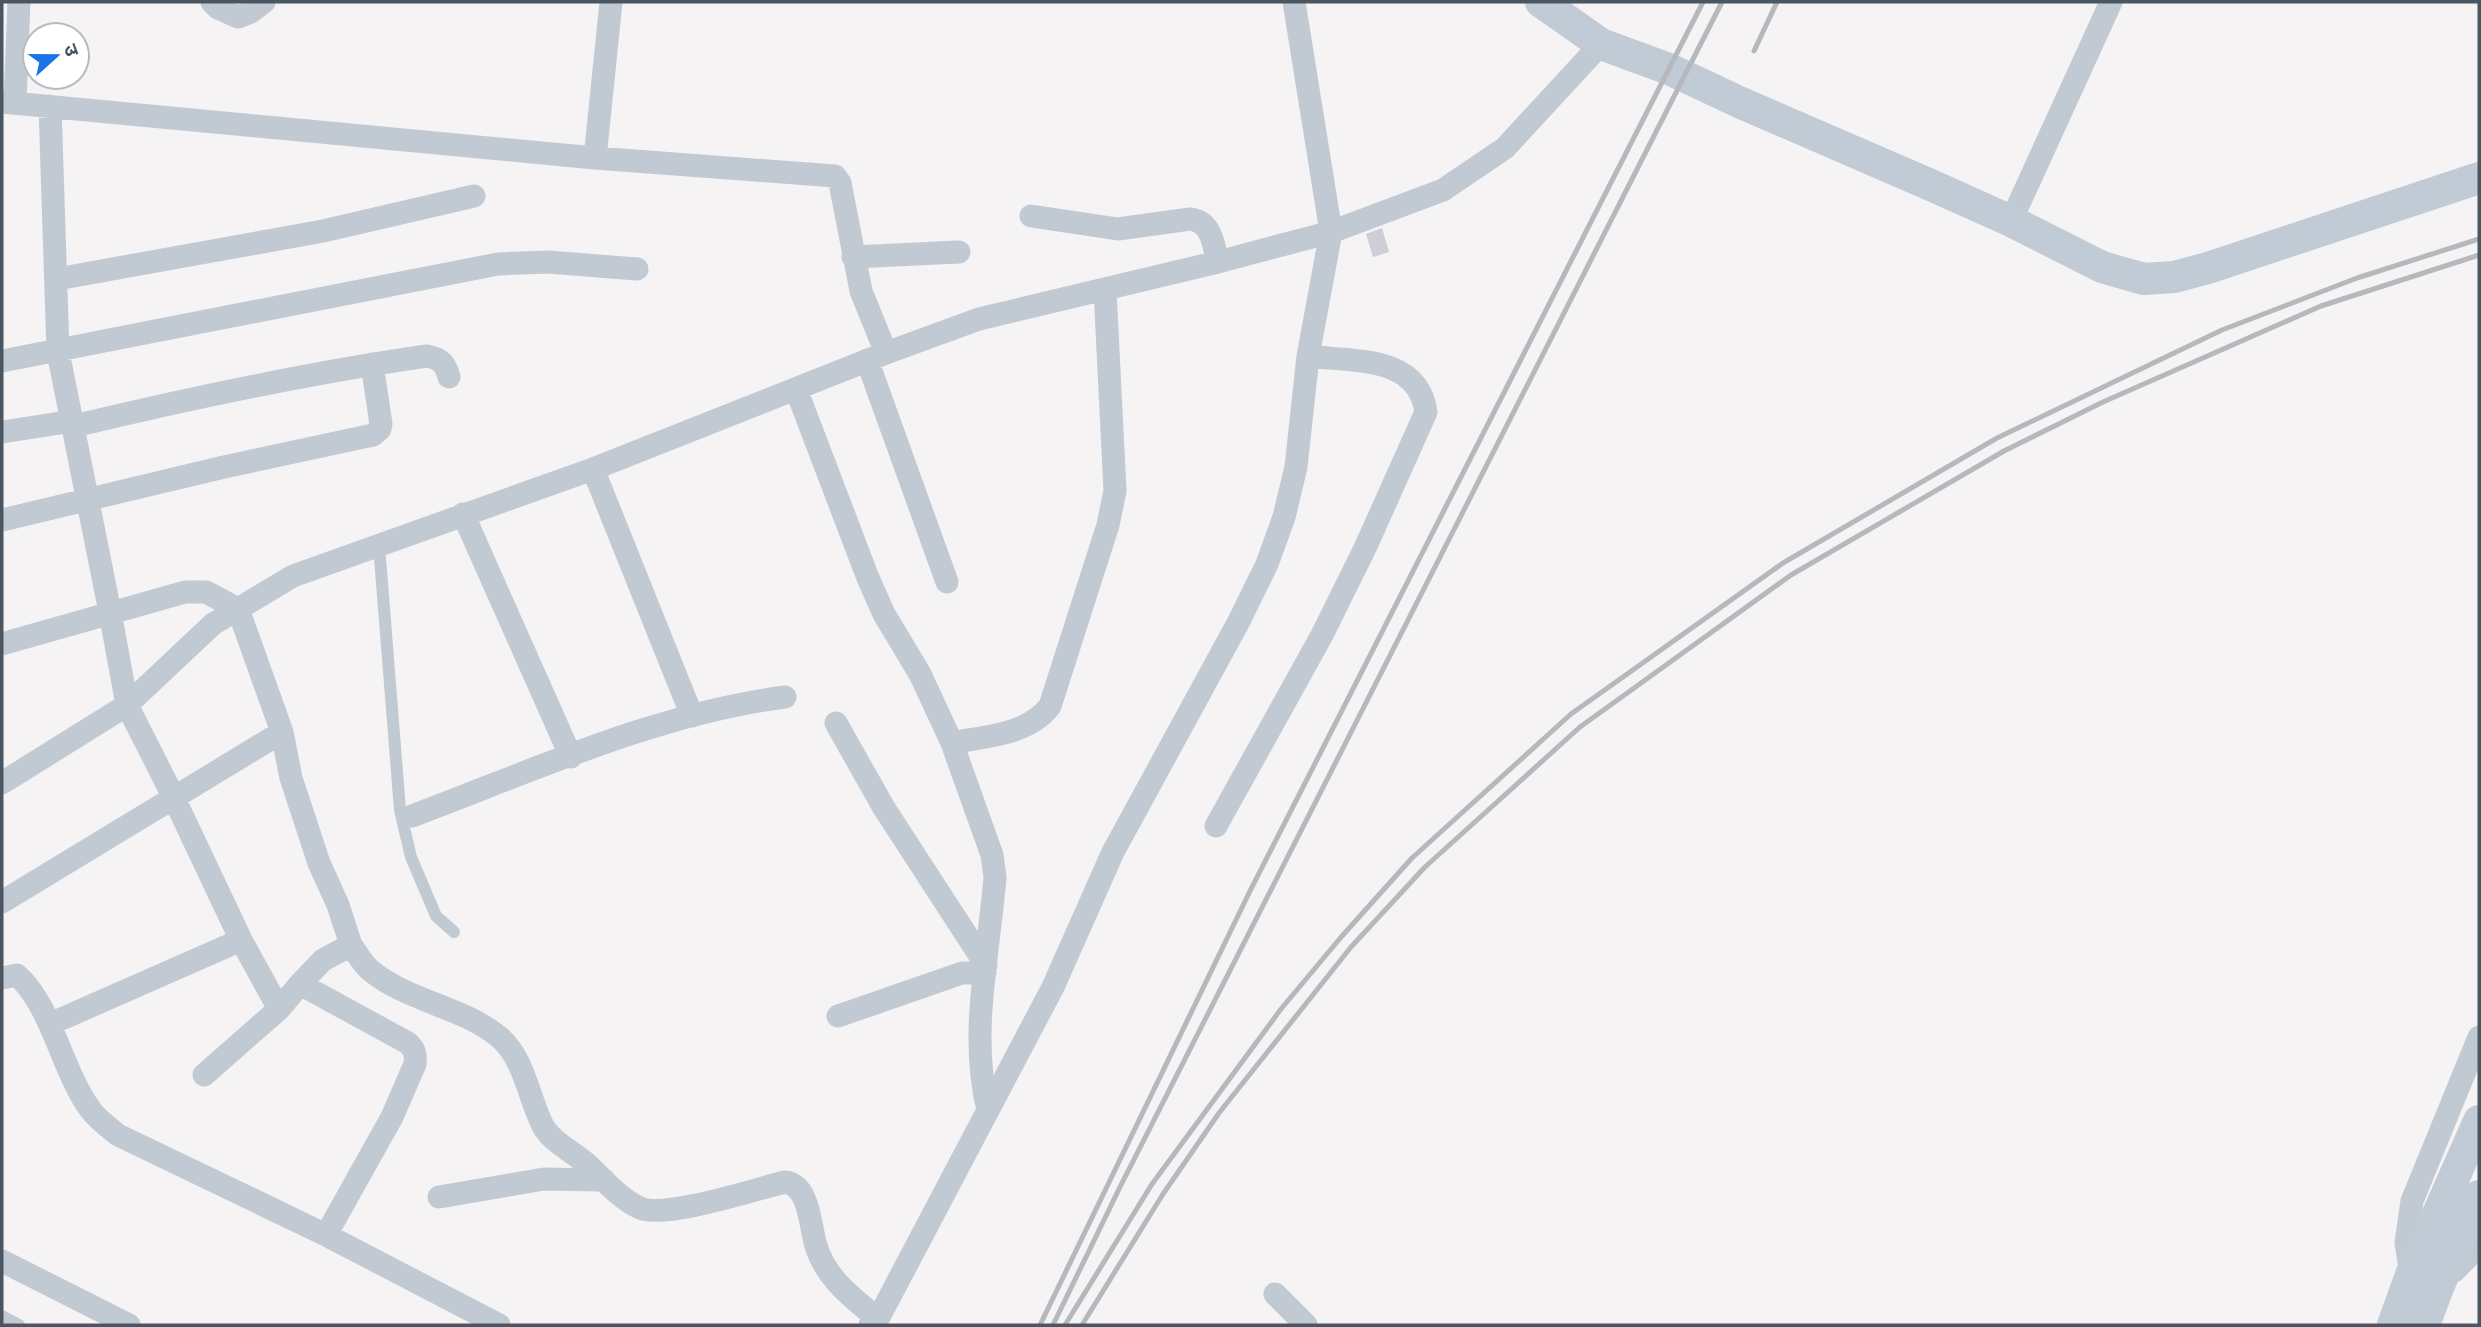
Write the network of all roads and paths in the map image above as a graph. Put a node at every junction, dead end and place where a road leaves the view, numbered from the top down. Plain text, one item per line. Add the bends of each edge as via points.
1 (19, 2) edge
2 (212, 2) edge
3 (264, 2) edge
4 (611, 2) edge
5 (1294, 2) edge
6 (2110, 2) edge
7 (1549, 4) edge
8 (1601, 44) junction
9 (8, 102) edge
10 (51, 106) junction
11 (596, 158) junction
12 (2479, 178) edge
13 (474, 196) dead end
14 (1031, 216) dead end
15 (2011, 221) junction
16 (1331, 232) junction
17 (959, 253) dead end
18 (853, 257) junction
19 (1218, 262) junction
20 (637, 269) dead end
21 (57, 279) junction
22 (1105, 290) junction
23 (58, 352) junction
24 (877, 356) junction
25 (1308, 356) junction
26 (2, 361) edge
27 (372, 364) junction
28 (449, 377) dead end
29 (796, 388) junction
30 (73, 423) junction
31 (2, 432) edge
32 (593, 469) junction
33 (88, 499) junction
34 (463, 514) junction
35 (2, 520) edge
36 (379, 545) junction
37 (947, 582) dead end
38 (238, 609) junction
39 (110, 612) junction
40 (2, 644) edge
41 (785, 697) dead end
42 (127, 705) junction
43 (692, 716) junction
44 (836, 723) dead end
45 (282, 732) junction
46 (952, 743) junction
47 (571, 757) junction
48 (2, 783) edge
49 (173, 796) junction
50 (412, 816) dead end
51 (1216, 826) dead end
52 (2, 902) edge
53 (454, 932) dead end
54 (241, 940) junction
55 (351, 945) junction
56 (985, 969) junction
57 (2, 978) edge
58 (300, 984) junction
59 (279, 1009) junction
60 (838, 1016) dead end
61 (50, 1024) junction
62 (2479, 1037) edge
63 (204, 1075) dead end
64 (988, 1110) junction
65 (2479, 1121) edge
66 (604, 1180) junction
67 (2479, 1196) edge
68 (439, 1198) dead end
69 (2472, 1233) edge
70 (326, 1235) junction
71 (2, 1261) edge
72 (2425, 1280) junction
73 (1275, 1294) dead end
74 (2, 1316) edge
75 (874, 1322) edge
76 (19, 1325) edge
77 (130, 1325) edge
78 (499, 1325) edge
79 (1306, 1325) edge
80 (2393, 1325) edge
81 (2424, 1325) edge

1 - 9 street
2 - 3 street via 238,17
4 - 11 street
5 - 16 street
6 - 15 street
7 - 8 street
8 - 15 street via 1669,69
8 - 16 street via 1505,148 1443,190
9 - 10 street
10 - 11 street
10 - 21 street
11 - 18 street via 835,176
12 - 15 street via 2174,277 2144,279 2102,267
13 - 21 street via 323,231
14 - 19 street via 1118,229 1199,220 1210,232
16 - 19 street
16 - 25 street
17 - 18 street
18 - 24 street
19 - 22 street
20 - 23 street via 548,262 498,264
21 - 23 street
22 - 24 street via 979,319
22 - 46 street via 1115,491 1050,706 1030,724
23 - 26 street
23 - 30 street
24 - 29 street
24 - 37 street
25 - 51 street via 1385,366 1408,375 1424,398 1426,412 1322,635
25 - 64 street via 1296,467 1267,564 1113,852 1053,987
27 - 28 street via 427,356 439,359
27 - 30 street
27 - 33 street via 382,424 373,435
29 - 32 street
29 - 46 street via 868,578
30 - 31 street
30 - 33 street
32 - 34 street
32 - 43 street
33 - 35 street
33 - 39 street
34 - 36 street
34 - 47 street
36 - 38 street via 293,576
36 - 53 lane via 400,810 411,857 436,916
38 - 39 street via 197,591
38 - 42 street via 213,624
38 - 45 street
39 - 40 street
39 - 42 street
41 - 43 street via 741,702
42 - 48 street
42 - 49 street
43 - 47 street
44 - 56 street
45 - 49 street
45 - 55 street via 290,778
46 - 56 street via 992,855 995,877
47 - 50 street
49 - 52 street
49 - 54 street
54 - 59 street
54 - 61 street
55 - 58 street via 323,960
55 - 66 street via 369,970 391,984 500,1037 525,1079 544,1127
56 - 60 street
56 - 64 street via 980,1061
57 - 61 street via 17,975 24,981
58 - 59 street
58 - 70 street via 408,1043 416,1056 392,1117
59 - 63 street
61 - 70 street via 91,1111 118,1135
62 - 72 street via 2412,1201 2406,1243
64 - 75 street
65 - 72 street via 2437,1215
66 - 68 street via 544,1179
66 - 75 street via 627,1201 657,1211 792,1182 804,1199 825,1266
67 - 69 street
69 - 72 street
70 - 78 street
71 - 77 street
72 - 80 street
72 - 81 street
73 - 79 street
74 - 76 lane

